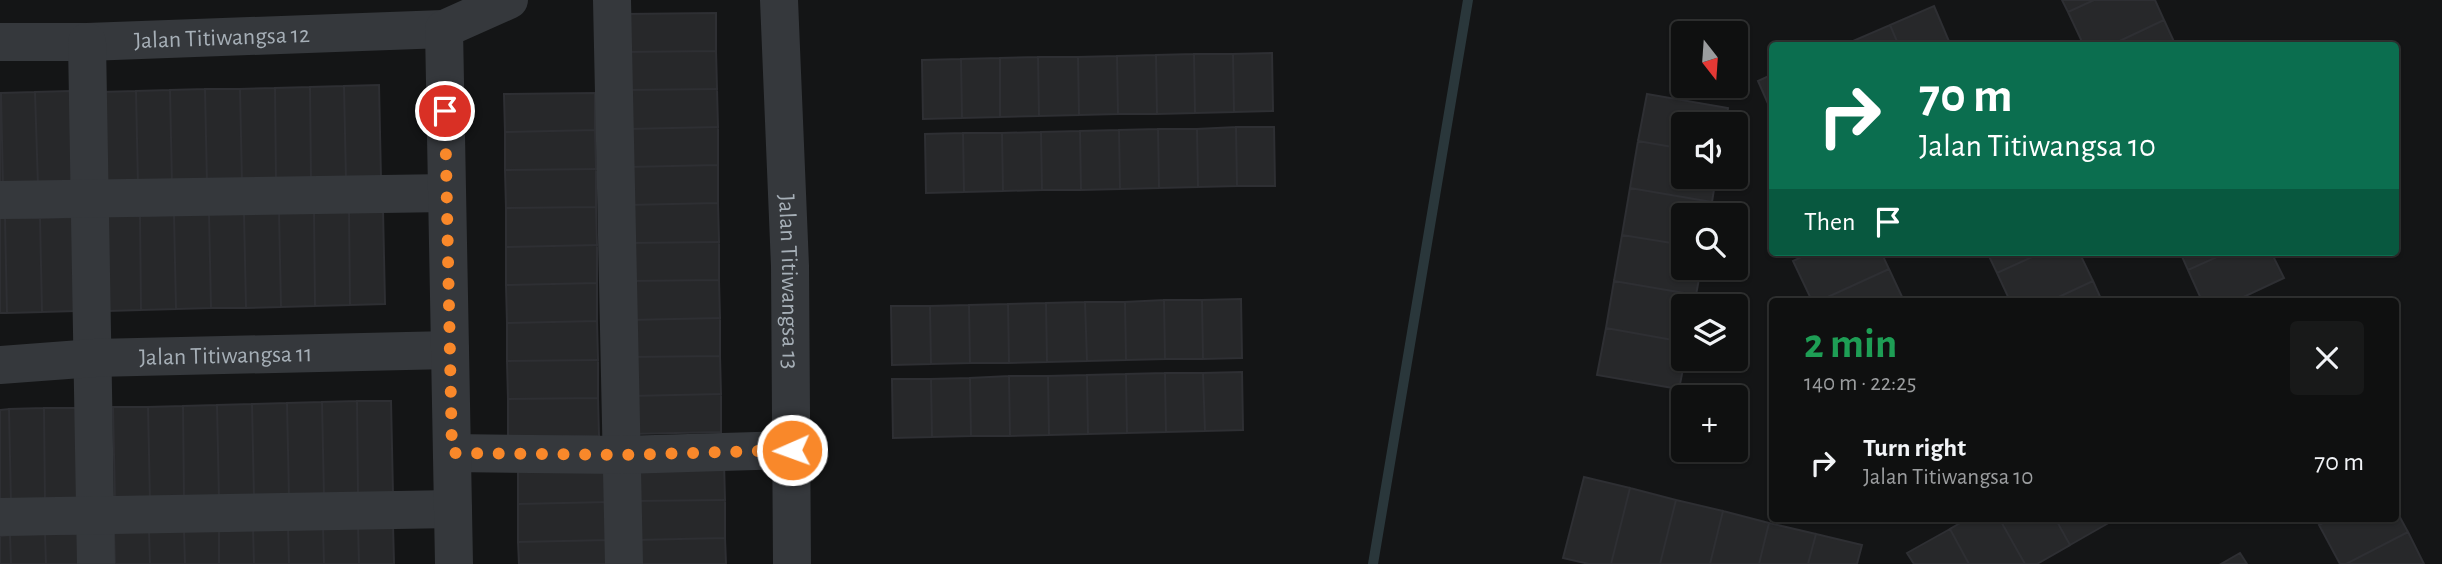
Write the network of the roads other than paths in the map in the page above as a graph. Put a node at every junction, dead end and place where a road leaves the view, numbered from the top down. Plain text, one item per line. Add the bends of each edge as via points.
1 (509, 0) edge
2 (612, 0) edge
3 (779, 0) edge
4 (444, 29) junction
5 (0, 42) edge
6 (87, 43) junction
7 (447, 193) junction
8 (91, 198) junction
9 (0, 200) edge
10 (450, 350) junction
11 (94, 358) junction
12 (0, 365) edge
13 (792, 450) junction
14 (452, 453) junction
15 (622, 455) junction
16 (453, 509) junction
17 (95, 515) junction
18 (0, 517) edge
19 (96, 564) edge
20 (454, 564) edge
21 (624, 564) edge
22 (792, 564) edge

1 - 4 street
2 - 15 street
3 - 13 street, Jalan Titiwangsa 13
4 - 6 street, Jalan Titiwangsa 12
4 - 7 street
5 - 6 street, Jalan Titiwangsa 12
6 - 8 street
7 - 8 street
7 - 10 street
8 - 9 street
8 - 11 street
10 - 11 street, Jalan Titiwangsa 11
10 - 14 street
11 - 12 street, Jalan Titiwangsa 11
11 - 17 street
13 - 15 street
13 - 22 street, Jalan Titiwangsa 13
14 - 15 street
14 - 16 street
15 - 21 street
16 - 17 street
16 - 20 street
17 - 18 street
17 - 19 street

